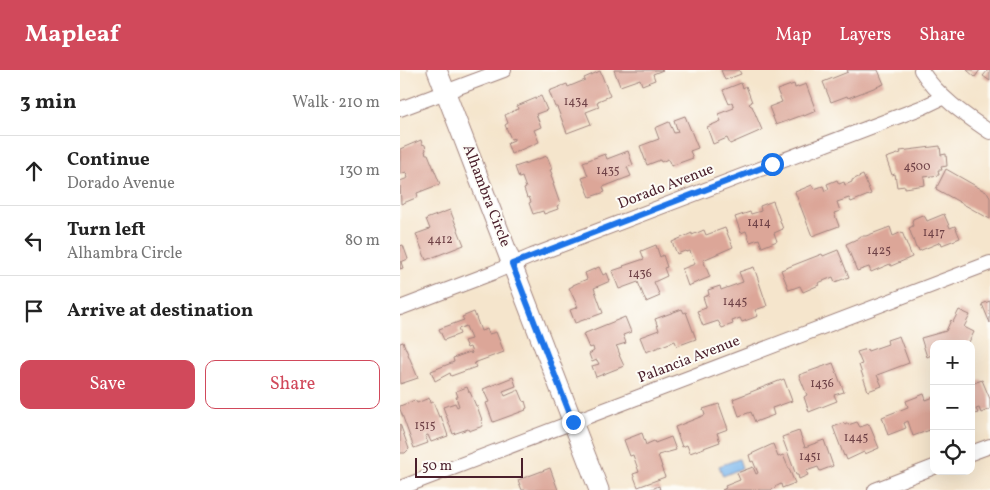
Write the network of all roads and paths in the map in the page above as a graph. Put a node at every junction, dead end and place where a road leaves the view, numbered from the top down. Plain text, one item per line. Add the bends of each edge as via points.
1 (437, 70) edge
2 (504, 70) edge
3 (920, 70) edge
4 (446, 92) junction
5 (944, 97) junction
6 (400, 109) edge
7 (990, 132) edge
8 (990, 263) edge
9 (512, 264) junction
10 (400, 308) edge
11 (573, 422) junction
12 (990, 446) edge
13 (975, 452) edge
14 (930, 469) edge
15 (400, 488) edge
16 (599, 490) edge
17 (874, 490) edge

1 - 4 street, Alhambra Circle
2 - 4 street
3 - 5 street
4 - 6 street
4 - 9 street, Alhambra Circle
5 - 7 street
5 - 9 street, Dorado Avenue
8 - 11 street, Palancia Avenue
9 - 10 street, Dorado Avenue
9 - 11 street, Alhambra Circle
11 - 15 street, Palancia Avenue
11 - 16 street, Alhambra Circle
12 - 13 street
14 - 17 street

